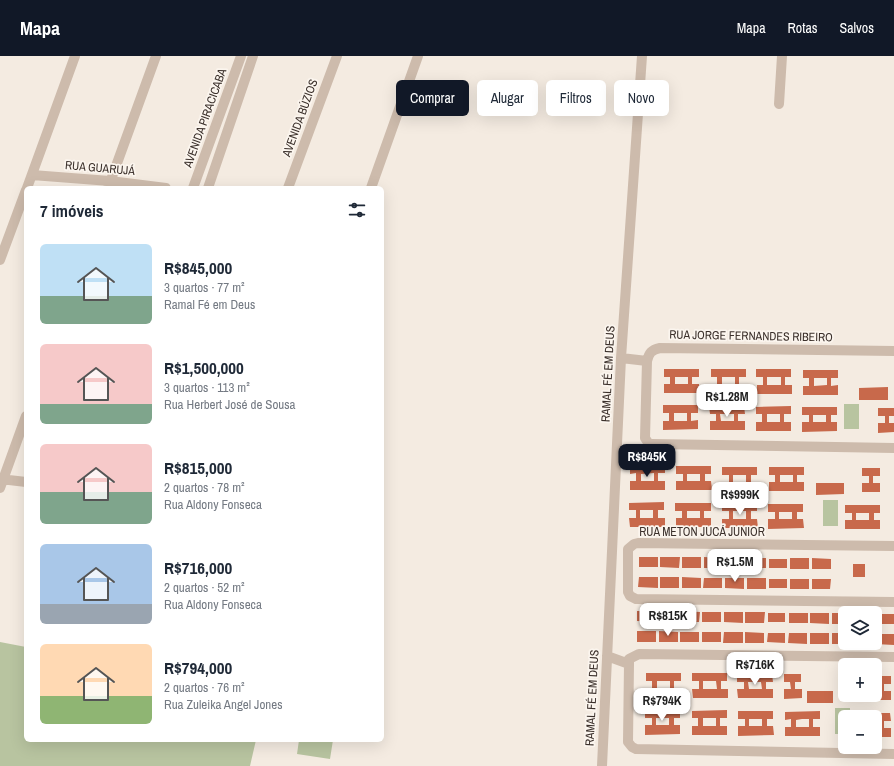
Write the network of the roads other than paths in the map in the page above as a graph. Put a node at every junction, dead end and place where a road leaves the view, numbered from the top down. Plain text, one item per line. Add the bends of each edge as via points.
1 (75, 56) edge
2 (156, 56) edge
3 (241, 56) edge
4 (253, 56) edge
5 (337, 56) edge
6 (418, 56) edge
7 (642, 56) edge
8 (782, 56) edge
9 (779, 104) dead end
10 (32, 175) junction
11 (109, 185) edge
12 (27, 186) edge
13 (128, 186) edge
14 (194, 186) edge
15 (209, 186) edge
16 (289, 186) edge
17 (372, 186) edge
18 (24, 194) edge
19 (0, 260) edge
20 (894, 351) edge
21 (621, 358) junction
22 (647, 361) junction
23 (24, 421) edge
24 (894, 448) edge
25 (1, 482) edge
26 (24, 482) edge
27 (894, 546) edge
28 (612, 549) junction
29 (628, 549) junction
30 (894, 602) edge
31 (608, 656) junction
32 (894, 657) edge
33 (631, 660) junction
34 (894, 754) edge
35 (602, 766) edge

1 - 10 street
2 - 11 street
3 - 14 street, AVENIDA PIRACICABA
4 - 15 street, AVENIDA PIRACICABA
5 - 16 street, AVENIDA BÚZIOS
6 - 17 street
7 - 21 street, RAMAL FÉ EM DEUS
8 - 9 street
10 - 11 street, RUA GUARUJÁ
10 - 12 street
11 - 13 street, RUA GUARUJÁ
18 - 19 street
20 - 22 street, RUA JORGE FERNANDES RIBEIRO via 660,348 649,354
21 - 22 street
21 - 28 street, RAMAL FÉ EM DEUS
22 - 24 street via 645,438 648,444
23 - 25 street
25 - 26 street
27 - 29 street, RUA METON JUCÁ JUNIOR via 638,543
28 - 29 street
28 - 31 street, RAMAL FÉ EM DEUS
29 - 30 street, RUA METON JUCÁ JUNIOR via 628,592 636,599
31 - 33 street
31 - 35 street, RAMAL FÉ EM DEUS
32 - 33 street via 639,654
33 - 34 street via 628,742 632,748

